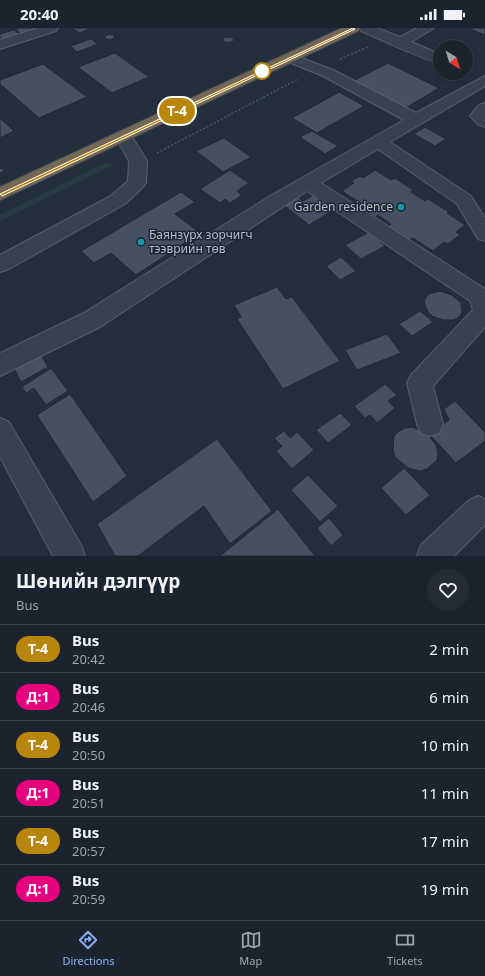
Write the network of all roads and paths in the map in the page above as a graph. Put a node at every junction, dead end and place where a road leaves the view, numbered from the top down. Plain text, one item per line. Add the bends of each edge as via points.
1 (52, 28) edge
2 (353, 28) edge
3 (366, 28) edge
4 (427, 28) edge
5 (394, 40) junction
6 (0, 45) edge
7 (433, 56) edge
8 (291, 58) junction
9 (317, 69) junction
10 (481, 87) edge
11 (485, 108) edge
12 (417, 120) junction
13 (485, 122) edge
14 (123, 136) junction
15 (379, 142) junction
16 (138, 161) junction
17 (307, 182) junction
18 (0, 194) edge
19 (485, 234) edge
20 (0, 264) edge
21 (482, 290) edge
22 (0, 365) edge
23 (430, 424) dead end
24 (0, 431) edge
25 (478, 511) dead end
26 (70, 556) edge
27 (432, 556) edge

1 - 6 street
2 - 8 highway
3 - 5 street
4 - 5 street
5 - 7 street
5 - 9 path
8 - 9 street
8 - 14 highway
9 - 12 street
9 - 16 path
10 - 12 street
11 - 13 street via 478,116
12 - 15 street
14 - 16 street
14 - 18 highway
15 - 17 street
15 - 19 street via 464,200
16 - 20 street via 137,183 118,200
17 - 21 street
17 - 22 street via 92,320
21 - 23 street via 485,312 420,383
24 - 26 street
25 - 27 street

